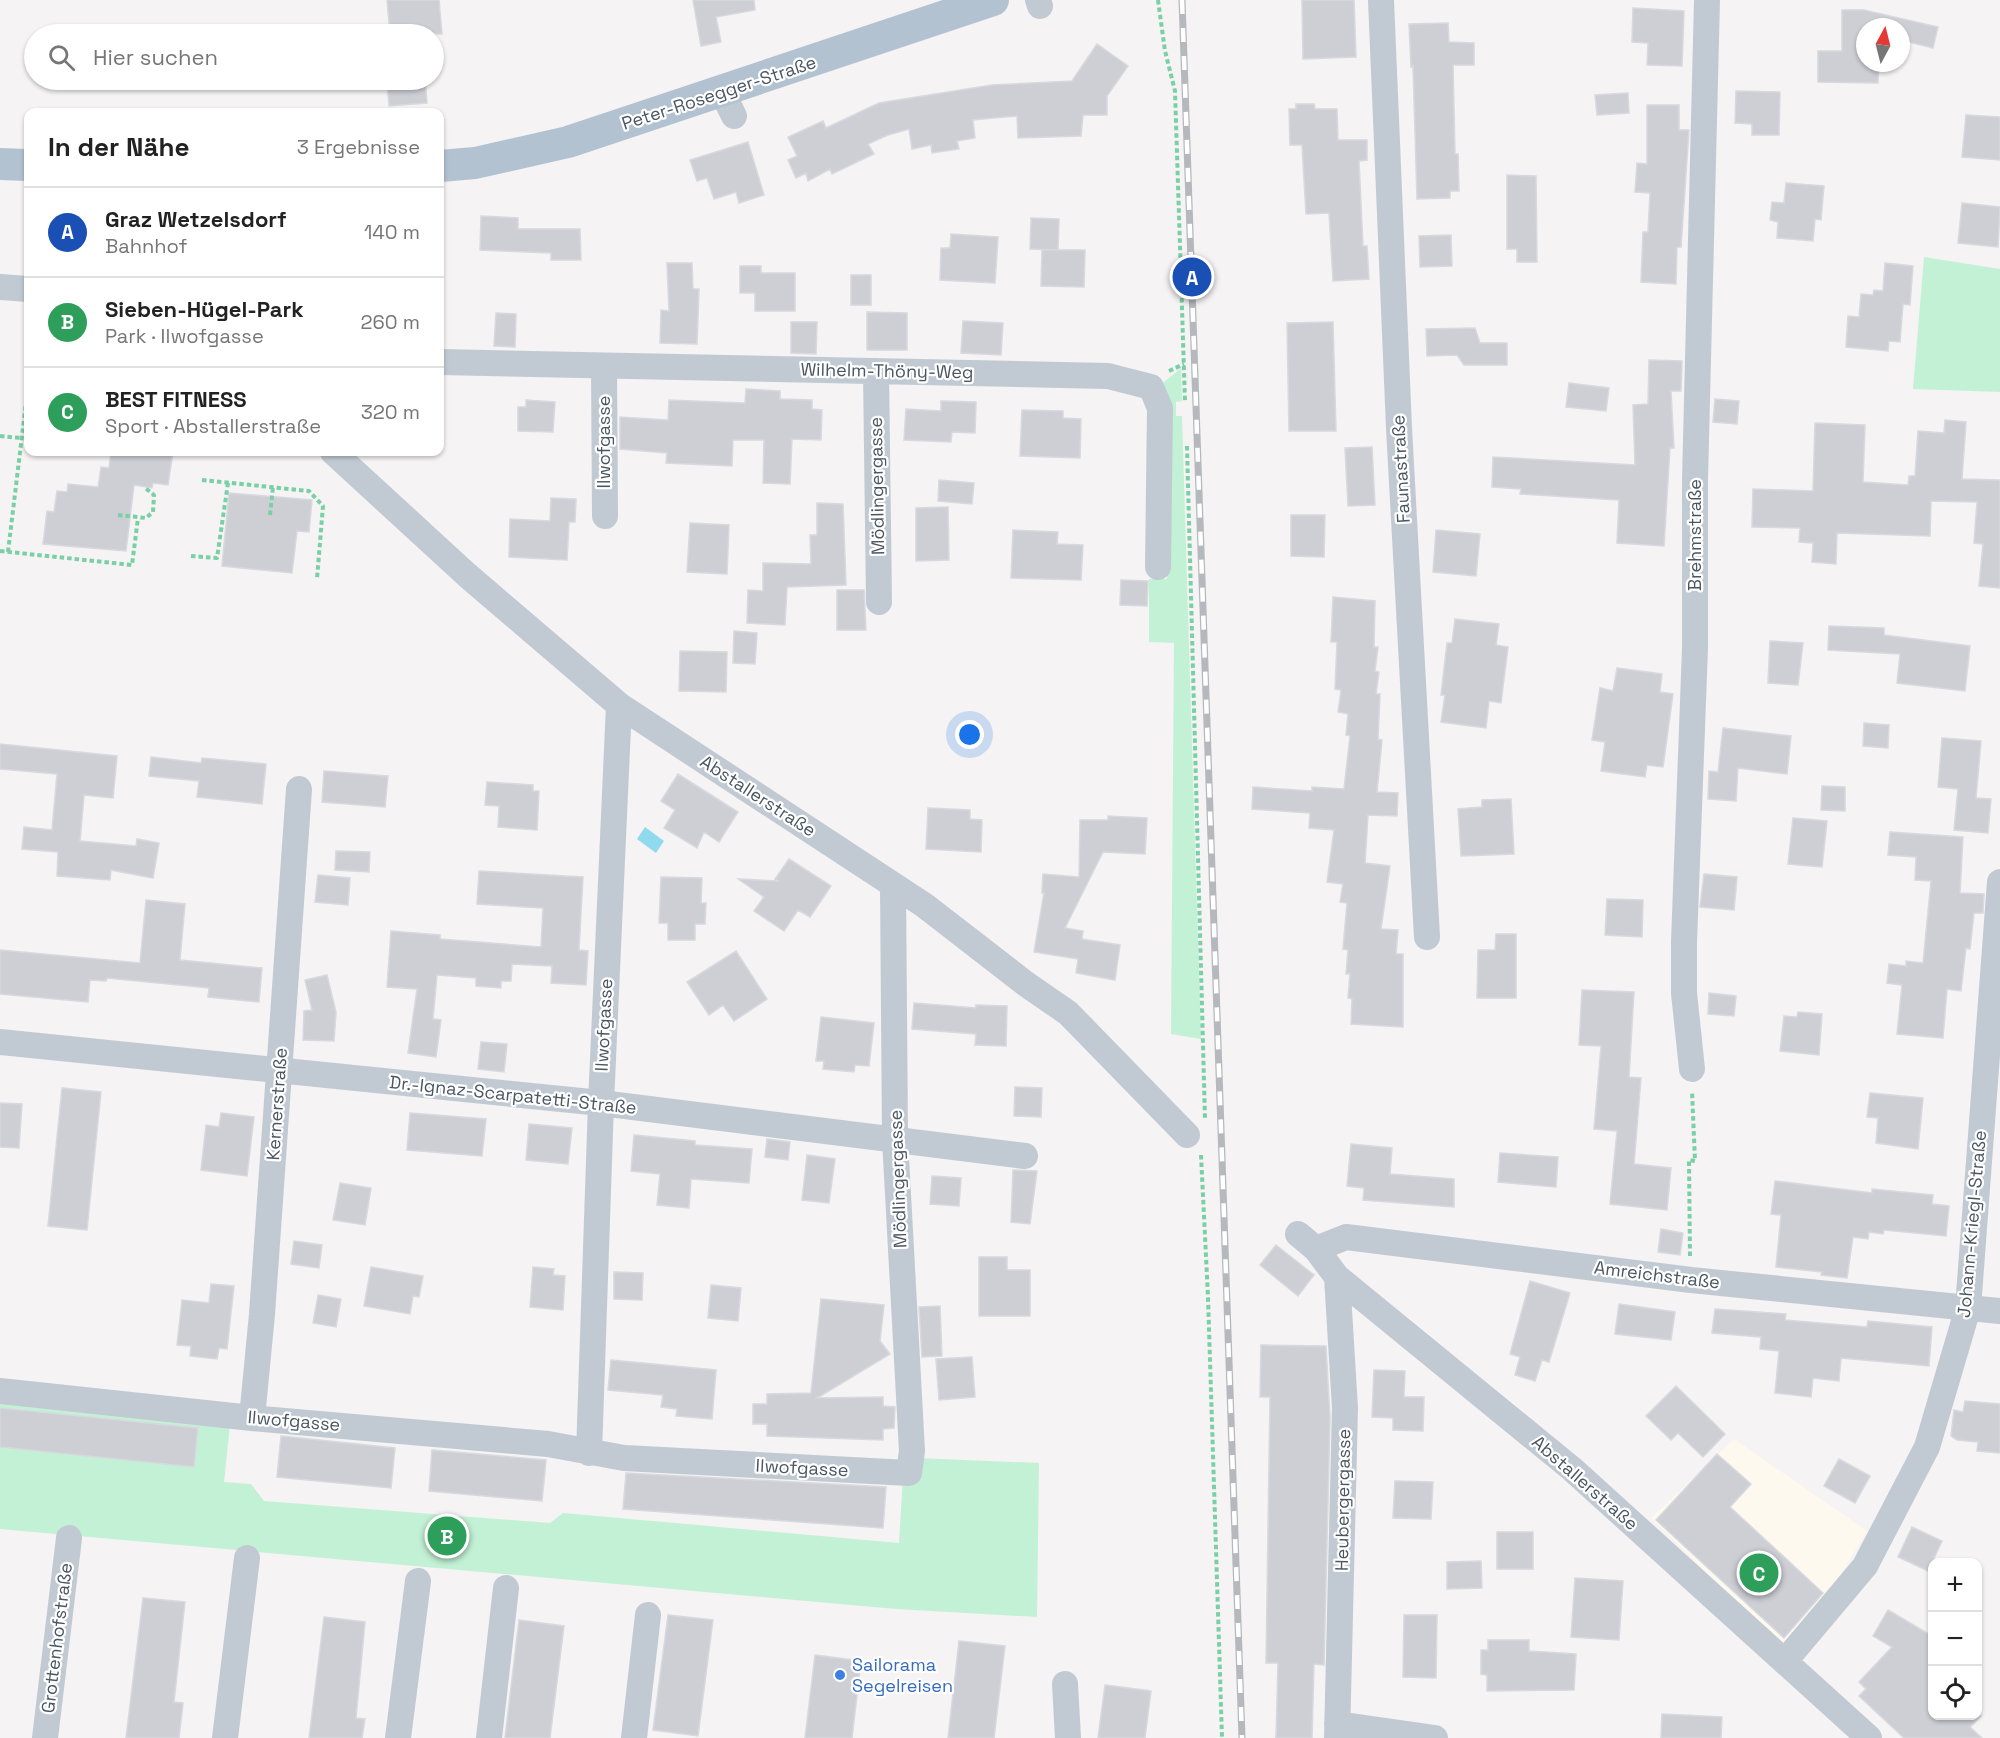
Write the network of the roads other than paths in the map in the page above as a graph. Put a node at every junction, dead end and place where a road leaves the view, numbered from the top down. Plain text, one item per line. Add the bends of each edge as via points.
1 (993, 0) edge
2 (1381, 0) edge
3 (1707, 0) edge
4 (0, 164) edge
5 (24, 165) edge
6 (444, 166) edge
7 (0, 287) edge
8 (24, 289) edge
9 (444, 362) edge
10 (604, 367) junction
11 (876, 371) junction
12 (337, 456) edge
13 (605, 516) dead end
14 (1158, 567) dead end
15 (879, 602) dead end
16 (619, 705) junction
17 (299, 789) dead end
18 (2000, 882) edge
19 (893, 885) junction
20 (1427, 937) dead end
21 (0, 1042) edge
22 (1692, 1069) road end
23 (279, 1071) junction
24 (601, 1104) junction
25 (895, 1139) junction
26 (1199, 1141) road end
27 (1025, 1156) dead end
28 (1307, 1242) joint
29 (1336, 1277) junction
30 (1968, 1308) junction
31 (2000, 1311) edge
32 (0, 1391) edge
33 (252, 1418) junction
34 (589, 1453) junction
35 (909, 1473) joint
36 (69, 1539) dead end
37 (247, 1558) dead end
38 (418, 1581) dead end
39 (506, 1588) dead end
40 (648, 1615) dead end
41 (1785, 1661) junction
42 (1065, 1684) dead end
43 (1337, 1731) edge
44 (45, 1738) edge
45 (225, 1738) edge
46 (398, 1738) edge
47 (489, 1738) edge
48 (634, 1738) edge
49 (1068, 1738) edge
50 (1435, 1738) edge
51 (1869, 1738) edge

1 - 6 main road, Peter-Rosegger-Straße via 728,104 475,163
2 - 20 street, Faunastraße via 1399,428
3 - 22 street, Brehmstraße via 1695,480 1695,648 1684,952
4 - 5 main road
7 - 8 street
9 - 10 street, Wilhelm-Thöny-Weg
10 - 11 street, Wilhelm-Thöny-Weg
10 - 13 street, Ilwofgasse
11 - 14 street, Wilhelm-Thöny-Weg via 1108,376 1151,387 1160,408 1161,426
11 - 15 street, Mödlingergasse
12 - 16 street, Abstallerstraße via 467,575
16 - 19 street, Abstallerstraße
16 - 24 street, Ilwofgasse
17 - 23 street, Kernerstraße
18 - 30 street, Johann-Kriegl-Straße
19 - 25 street, Mödlingergasse
19 - 26 street, Abstallerstraße via 1068,1013
21 - 23 street, Dr.-Ignaz-Scarpatetti-Straße
23 - 24 street, Dr.-Ignaz-Scarpatetti-Straße
23 - 33 street, Kernerstraße
24 - 25 street, Dr.-Ignaz-Scarpatetti-Straße
24 - 34 street, Ilwofgasse
25 - 27 street, Dr.-Ignaz-Scarpatetti-Straße
25 - 35 street, Mödlingergasse via 912,1451
28 - 29 street, Abstallerstraße
28 - 30 street, Amreichstraße via 1346,1237 1691,1280
29 - 41 street, Abstallerstraße via 1572,1469
29 - 43 street, Heubergergasse via 1345,1408
30 - 31 street, Amreichstraße
30 - 41 street, Johann-Kriegl-Straße via 1922,1457 1865,1566
32 - 33 street, Ilwofgasse
33 - 34 street, Ilwofgasse via 548,1444
34 - 35 street, Ilwofgasse
36 - 44 street, Grottenhofstraße
37 - 45 street
38 - 46 street
39 - 47 street
40 - 48 street
41 - 51 street, Abstallerstraße
42 - 49 street
43 - 50 street, Heubergergasse

